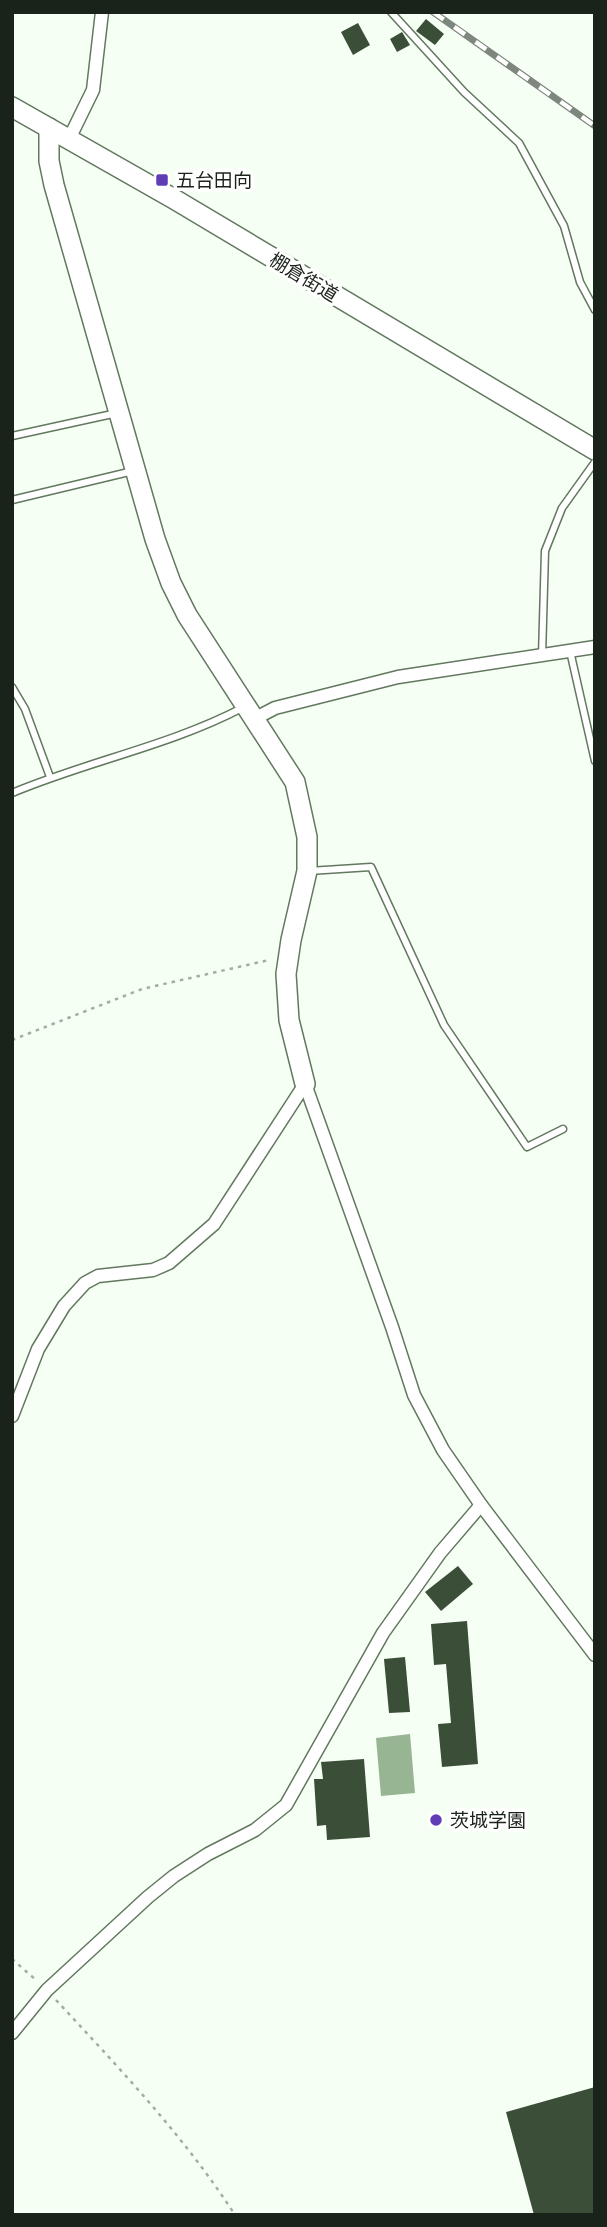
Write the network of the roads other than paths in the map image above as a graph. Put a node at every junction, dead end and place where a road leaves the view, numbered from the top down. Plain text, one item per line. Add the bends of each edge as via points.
1 (102, 12) edge
2 (391, 12) edge
3 (12, 107) edge
4 (49, 128) junction
5 (69, 139) junction
6 (595, 310) edge
7 (119, 412) junction
8 (12, 436) edge
9 (595, 450) edge
10 (595, 462) edge
11 (135, 471) junction
12 (12, 500) edge
13 (595, 647) edge
14 (570, 651) junction
15 (542, 656) junction
16 (12, 687) edge
17 (251, 712) junction
18 (595, 761) edge
19 (50, 777) junction
20 (12, 793) edge
21 (307, 871) junction
22 (306, 1084) junction
23 (563, 1129) dead end
24 (12, 1416) edge
25 (481, 1505) junction
26 (595, 1655) edge
27 (12, 2033) edge

1 - 5 street via 93,90
2 - 6 lane via 519,144 564,226 579,282
3 - 4 street, 棚倉街道
4 - 5 street, 棚倉街道
4 - 7 street via 54,185
5 - 9 street, 棚倉街道
7 - 8 lane
7 - 11 street
10 - 15 lane via 562,508 545,551
11 - 12 lane
11 - 17 street via 155,539 187,615
13 - 14 street
14 - 15 street
14 - 18 lane
15 - 17 street via 398,677
16 - 19 lane
17 - 19 lane
17 - 21 street via 295,782 307,837
19 - 20 lane
21 - 22 street via 286,974 289,1020
21 - 23 lane via 370,867 444,1025 527,1147
22 - 24 street via 214,1224 169,1264 98,1276 64,1306 38,1349
22 - 25 street via 414,1395 443,1450
25 - 26 street
25 - 27 street via 383,1633 286,1805 256,1830 174,1876 47,1990

